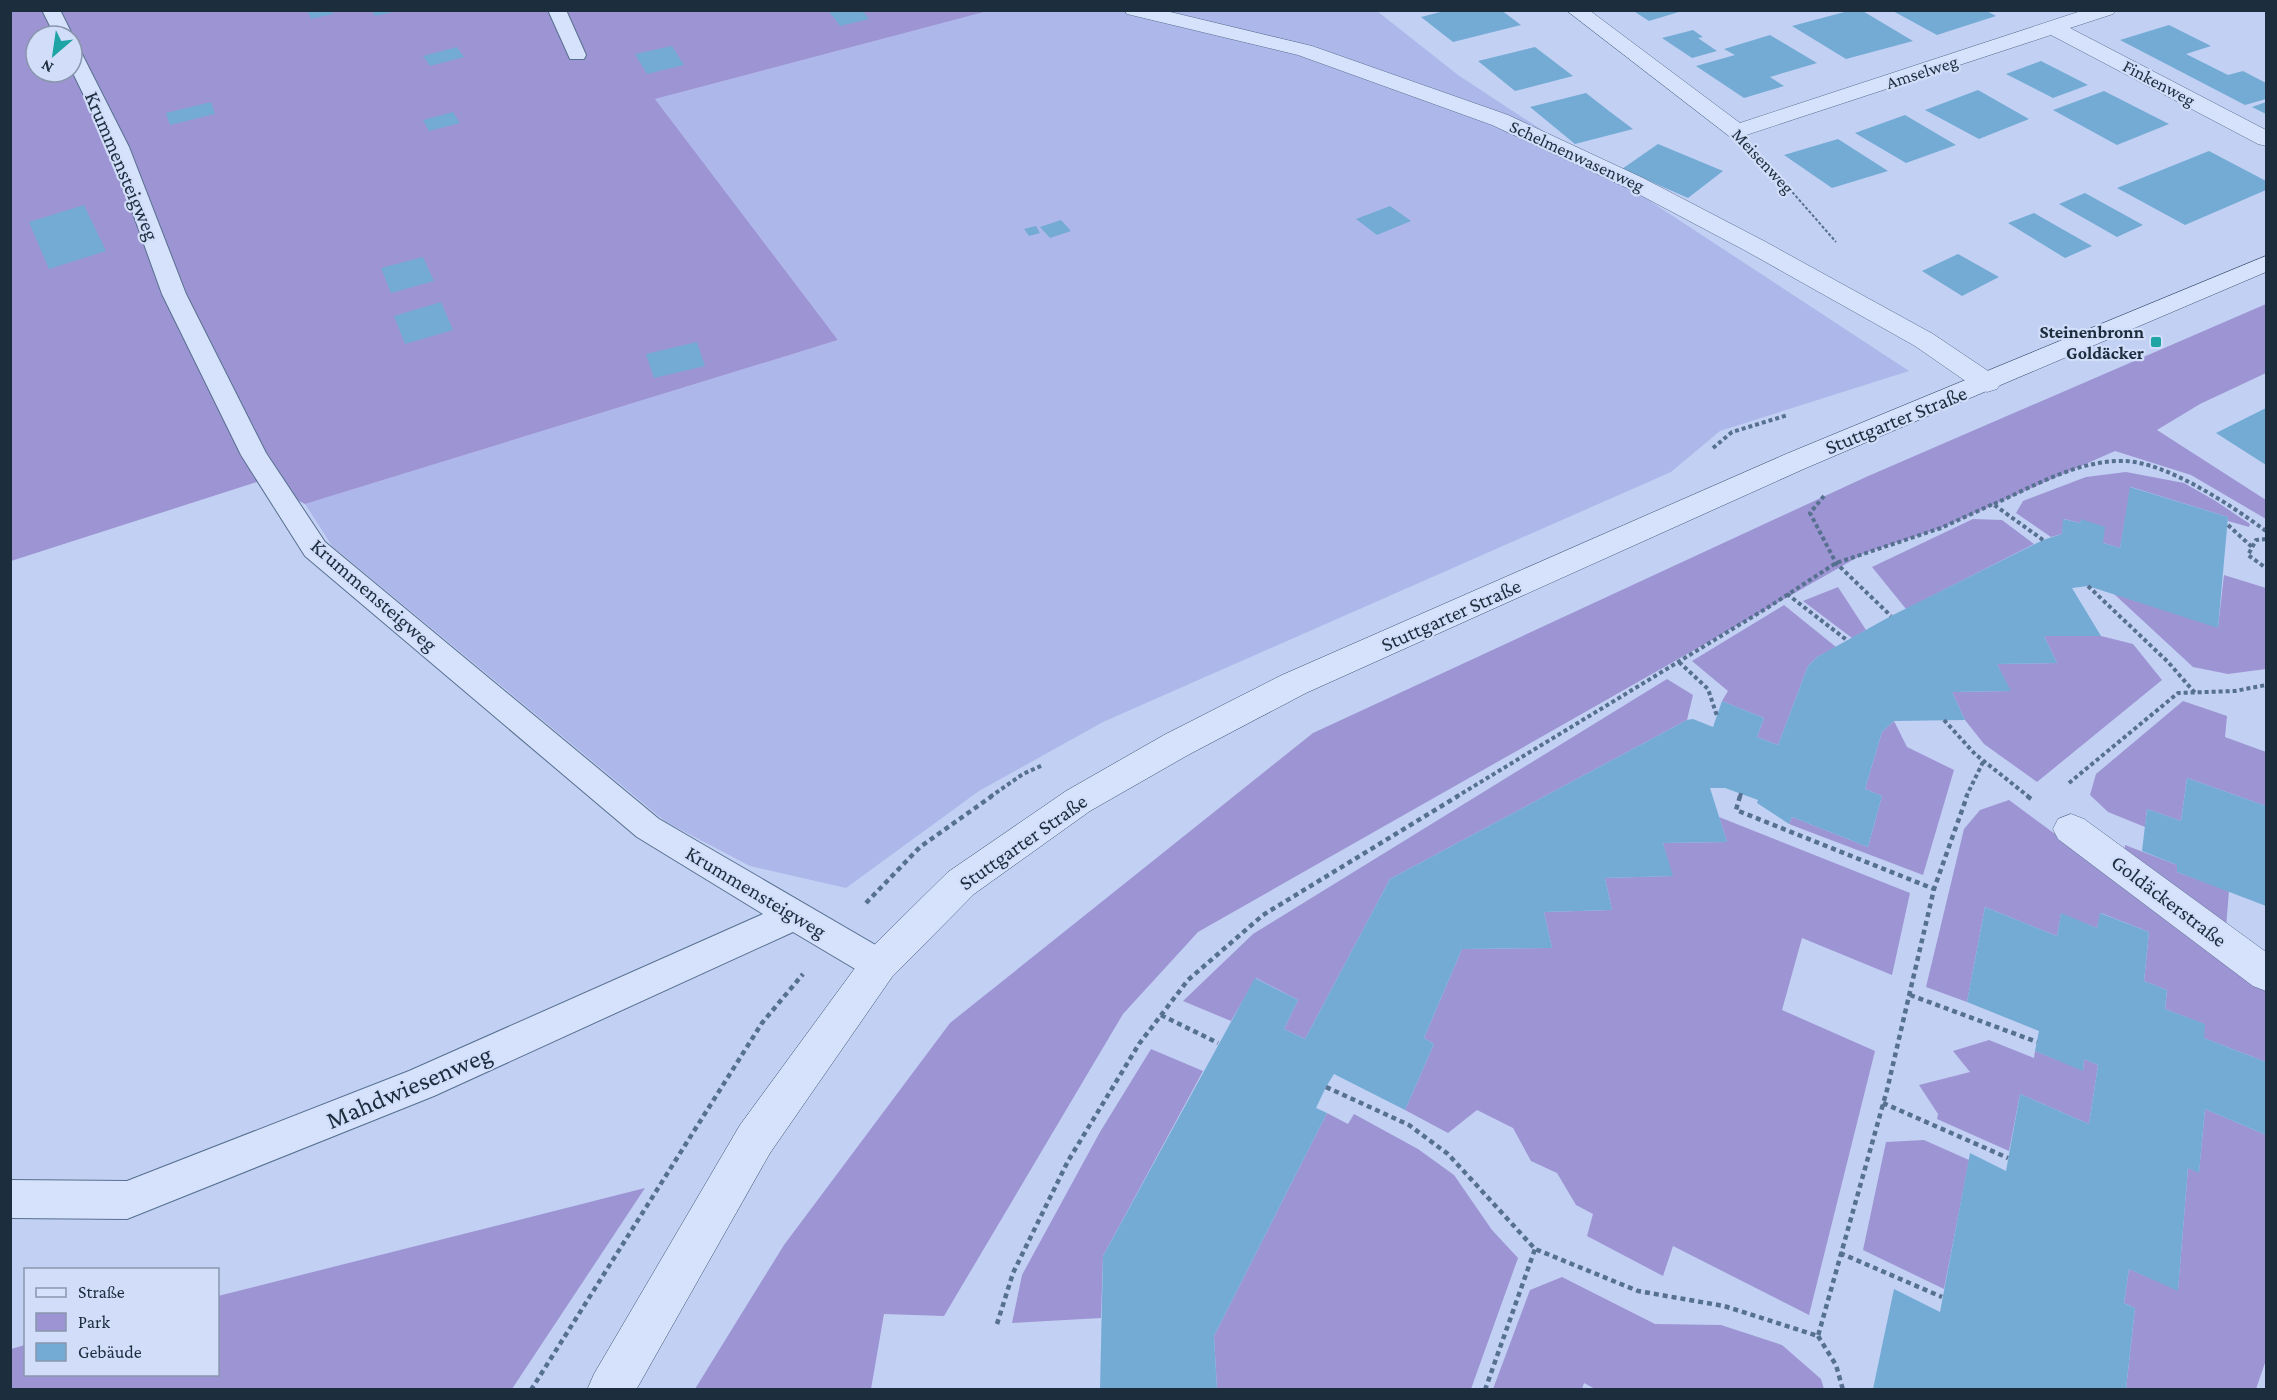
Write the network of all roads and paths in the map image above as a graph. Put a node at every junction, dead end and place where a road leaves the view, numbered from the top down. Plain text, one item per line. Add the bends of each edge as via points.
1 (51, 10) edge
2 (557, 10) edge
3 (1134, 10) edge
4 (1576, 10) edge
5 (2106, 10) edge
6 (58, 24) edge
7 (2052, 27) junction
8 (577, 55) dead end
9 (84, 76) edge
10 (1737, 131) junction
11 (2266, 139) edge
12 (1842, 248) dead end
13 (2266, 263) edge
14 (1987, 382) junction
15 (1830, 490) dead end
16 (1993, 504) junction
17 (2228, 525) dead end
18 (2266, 531) edge
19 (2266, 539) edge
20 (2043, 540) dead end
21 (2252, 548) junction
22 (1836, 563) junction
23 (2266, 568) edge
24 (2088, 586) dead end
25 (1787, 594) junction
26 (1891, 616) dead end
27 (1848, 640) dead end
28 (1679, 662) junction
29 (2266, 685) edge
30 (2195, 693) junction
31 (1717, 716) dead end
32 (1944, 720) dead end
33 (1983, 762) junction
34 (1741, 793) dead end
35 (2041, 806) junction
36 (2071, 829) joint
37 (1934, 889) junction
38 (793, 916) junction
39 (833, 938) junction
40 (879, 965) junction
41 (2266, 974) edge
42 (1910, 994) junction
43 (1161, 1015) junction
44 (2037, 1042) dead end
45 (1218, 1043) dead end
46 (1326, 1087) dead end
47 (1883, 1103) junction
48 (2008, 1158) dead end
49 (10, 1199) edge
50 (1535, 1249) junction
51 (1840, 1253) junction
52 (1942, 1297) dead end
53 (997, 1324) dead end
54 (1818, 1336) junction
55 (531, 1389) edge
56 (610, 1389) edge
57 (1485, 1389) edge
58 (1843, 1389) edge

1 - 6 lane
2 - 8 lane
3 - 14 street, Schelmenwasenweg via 1305,50 1500,120 1635,183 1755,246 1924,340
4 - 10 street, Meisenweg
5 - 7 street, Amselweg
7 - 10 street, Amselweg
7 - 11 street, Finkenweg
9 - 38 lane, Krummensteigweg via 119,147 174,294 254,455 315,549 648,828
10 - 12 path, Meisenweg
13 - 14 street, Stuttgarter Straße
14 - 40 street, Stuttgarter Straße via 1796,461 1294,684 1176,745 1078,801 961,884
15 - 22 path via 1810,513
16 - 18 path via 2065,472 2119,460 2138,462 2195,484
16 - 20 path
16 - 22 path via 1941,528
17 - 21 path
19 - 21 path via 2256,540
21 - 23 path via 2248,555
22 - 25 path
22 - 26 path
24 - 30 path
25 - 27 path
25 - 28 path
28 - 31 path via 1708,689
28 - 43 path via 1263,915 1188,980
29 - 30 path
30 - 35 path via 2178,693
32 - 33 path
33 - 35 path
33 - 37 path via 1963,804
34 - 37 path via 1736,810
35 - 36 path
36 - 41 street, Goldäckerstraße
37 - 42 path
38 - 39 lane, Krummensteigweg
38 - 49 lane, Mahdwiesenweg via 421,1084 127,1200
39 - 40 lane, Krummensteigweg
39 - 55 path via 762,1023
40 - 56 street, Stuttgarter Straße via 755,1139
42 - 44 path
42 - 47 path
43 - 45 path
43 - 53 path via 1068,1161 1013,1273
46 - 50 path via 1409,1125 1448,1154
47 - 48 path
47 - 51 path
50 - 54 path via 1638,1291 1724,1306
50 - 57 path
51 - 52 path
51 - 54 path
54 - 58 path via 1836,1365

